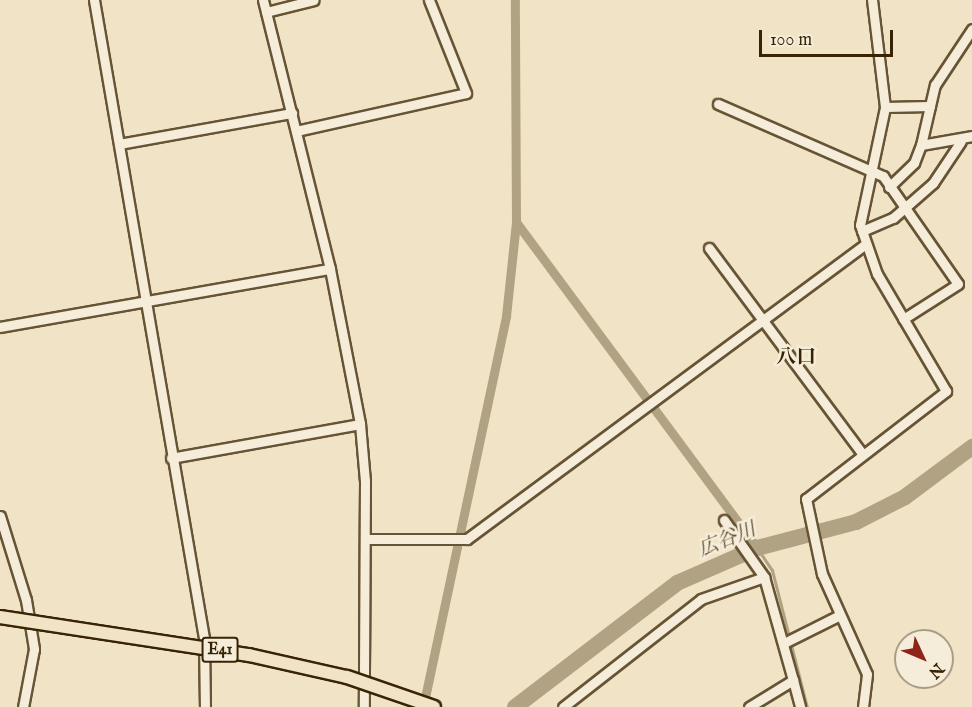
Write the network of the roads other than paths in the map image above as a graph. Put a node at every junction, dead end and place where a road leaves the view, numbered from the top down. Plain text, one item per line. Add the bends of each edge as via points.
1 (94, 0) edge
2 (263, 0) edge
3 (315, 0) edge
4 (429, 0) edge
5 (872, 0) edge
6 (266, 12) junction
7 (972, 29) edge
8 (718, 104) dead end
9 (930, 106) junction
10 (885, 107) junction
11 (292, 113) junction
12 (296, 131) junction
13 (972, 136) edge
14 (961, 141) junction
15 (119, 144) junction
16 (921, 145) junction
17 (868, 174) junction
18 (889, 187) junction
19 (904, 206) junction
20 (862, 231) junction
21 (865, 245) junction
22 (709, 248) dead end
23 (330, 269) junction
24 (147, 302) junction
25 (903, 320) junction
26 (762, 321) junction
27 (0, 327) edge
28 (360, 424) junction
29 (862, 453) junction
30 (171, 458) junction
31 (0, 516) edge
32 (724, 520) dead end
33 (365, 539) junction
34 (764, 577) junction
35 (838, 616) junction
36 (0, 617) edge
37 (784, 644) junction
38 (793, 680) junction
39 (23, 707) edge
40 (204, 707) edge
41 (364, 707) edge
42 (434, 707) edge
43 (563, 707) edge
44 (749, 707) edge
45 (800, 707) edge
46 (863, 707) edge

1 - 15 street
2 - 6 street
3 - 6 street
4 - 12 street via 466,93
5 - 10 street
6 - 11 street
7 - 9 street via 935,85
8 - 17 street
9 - 10 street
9 - 16 street
10 - 17 street
11 - 12 street
11 - 15 street
12 - 23 street
13 - 14 street
14 - 16 street
14 - 19 street via 933,183
15 - 24 street
16 - 18 street via 914,163
17 - 18 street via 883,176
17 - 20 street via 860,209
18 - 19 street
19 - 20 street via 893,218
19 - 25 street via 958,284
20 - 21 street
21 - 25 street
21 - 26 street
22 - 26 street
23 - 24 street
23 - 28 street
24 - 27 street
24 - 30 street
25 - 29 street via 946,391
26 - 29 street
26 - 33 street via 466,539
28 - 30 street
28 - 33 street
29 - 35 street via 806,500 822,574
30 - 40 street via 204,638
31 - 39 street via 26,600 34,649
32 - 34 street via 753,556
33 - 41 street
34 - 37 street
34 - 43 street via 701,599
35 - 37 street
35 - 46 street via 867,674
36 - 42 highway, E41, bridge via 249,655 347,677
37 - 38 street
38 - 44 street
38 - 45 street

